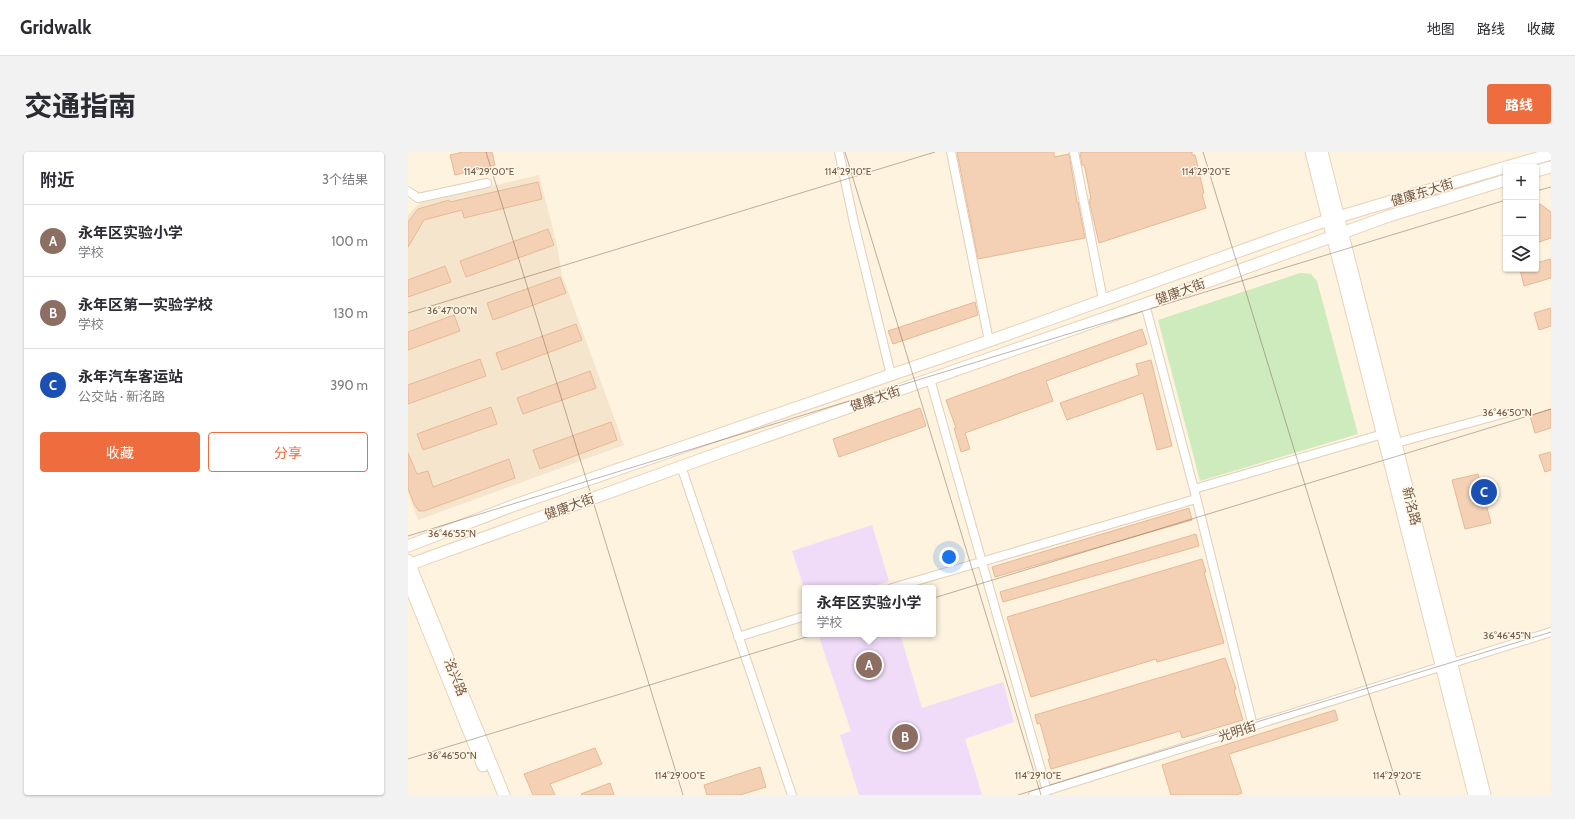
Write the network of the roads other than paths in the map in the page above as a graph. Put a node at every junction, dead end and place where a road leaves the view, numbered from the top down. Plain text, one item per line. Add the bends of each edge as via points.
1 (839, 152) edge
2 (951, 152) edge
3 (1074, 152) edge
4 (1311, 152) edge
5 (1322, 152) edge
6 (1551, 154) edge
7 (1516, 164) edge
8 (1551, 167) edge
9 (1503, 168) edge
10 (1539, 170) edge
11 (1503, 181) edge
12 (487, 183) dead end
13 (408, 191) edge
14 (1333, 219) junction
15 (1337, 235) junction
16 (1103, 300) junction
17 (1145, 304) junction
18 (989, 341) junction
19 (891, 375) junction
20 (930, 380) junction
21 (1506, 413) dead end
22 (1383, 434) junction
23 (1396, 443) junction
24 (681, 466) junction
25 (1194, 489) junction
26 (1196, 499) junction
27 (408, 546) edge
28 (982, 562) junction
29 (409, 563) edge
30 (408, 581) edge
31 (902, 585) edge
32 (802, 617) edge
33 (1551, 632) edge
34 (738, 638) junction
35 (1447, 664) junction
36 (1253, 726) junction
37 (1047, 791) junction
38 (496, 795) edge
39 (504, 795) edge
40 (792, 795) edge
41 (1033, 795) edge
42 (1474, 795) edge
43 (1485, 795) edge

1 - 19 street
2 - 18 street
3 - 16 street
4 - 14 main road
5 - 14 main road
6 - 7 main road, 健康东大街
8 - 10 main road
9 - 14 main road, 健康东大街
11 - 15 main road, 健康东大街
12 - 13 street via 418,198
14 - 15 main road, 新洺路
14 - 16 main road, 健康大街
15 - 17 main road, 健康大街
15 - 22 main road, 新洺路
15 - 23 main road, 新洺路
16 - 18 main road, 健康大街
17 - 20 main road, 健康大街
17 - 25 street
18 - 19 main road, 健康大街
19 - 27 main road, 健康大街 via 515,505
20 - 24 main road, 健康大街
20 - 28 street
21 - 23 street
22 - 25 street
22 - 35 main road, 新洺路
23 - 35 main road, 新洺路
24 - 29 main road, 健康大街
24 - 34 street
25 - 26 street
26 - 28 street
26 - 36 street
28 - 31 street
28 - 37 street
29 - 39 main road, 洺兴路
30 - 38 main road, 洺兴路
32 - 34 street
33 - 35 street, 光明街
34 - 40 street
35 - 36 street, 光明街
35 - 42 main road, 新洺路
35 - 43 main road, 新洺路
36 - 37 street, 光明街
37 - 41 street, 光明街

